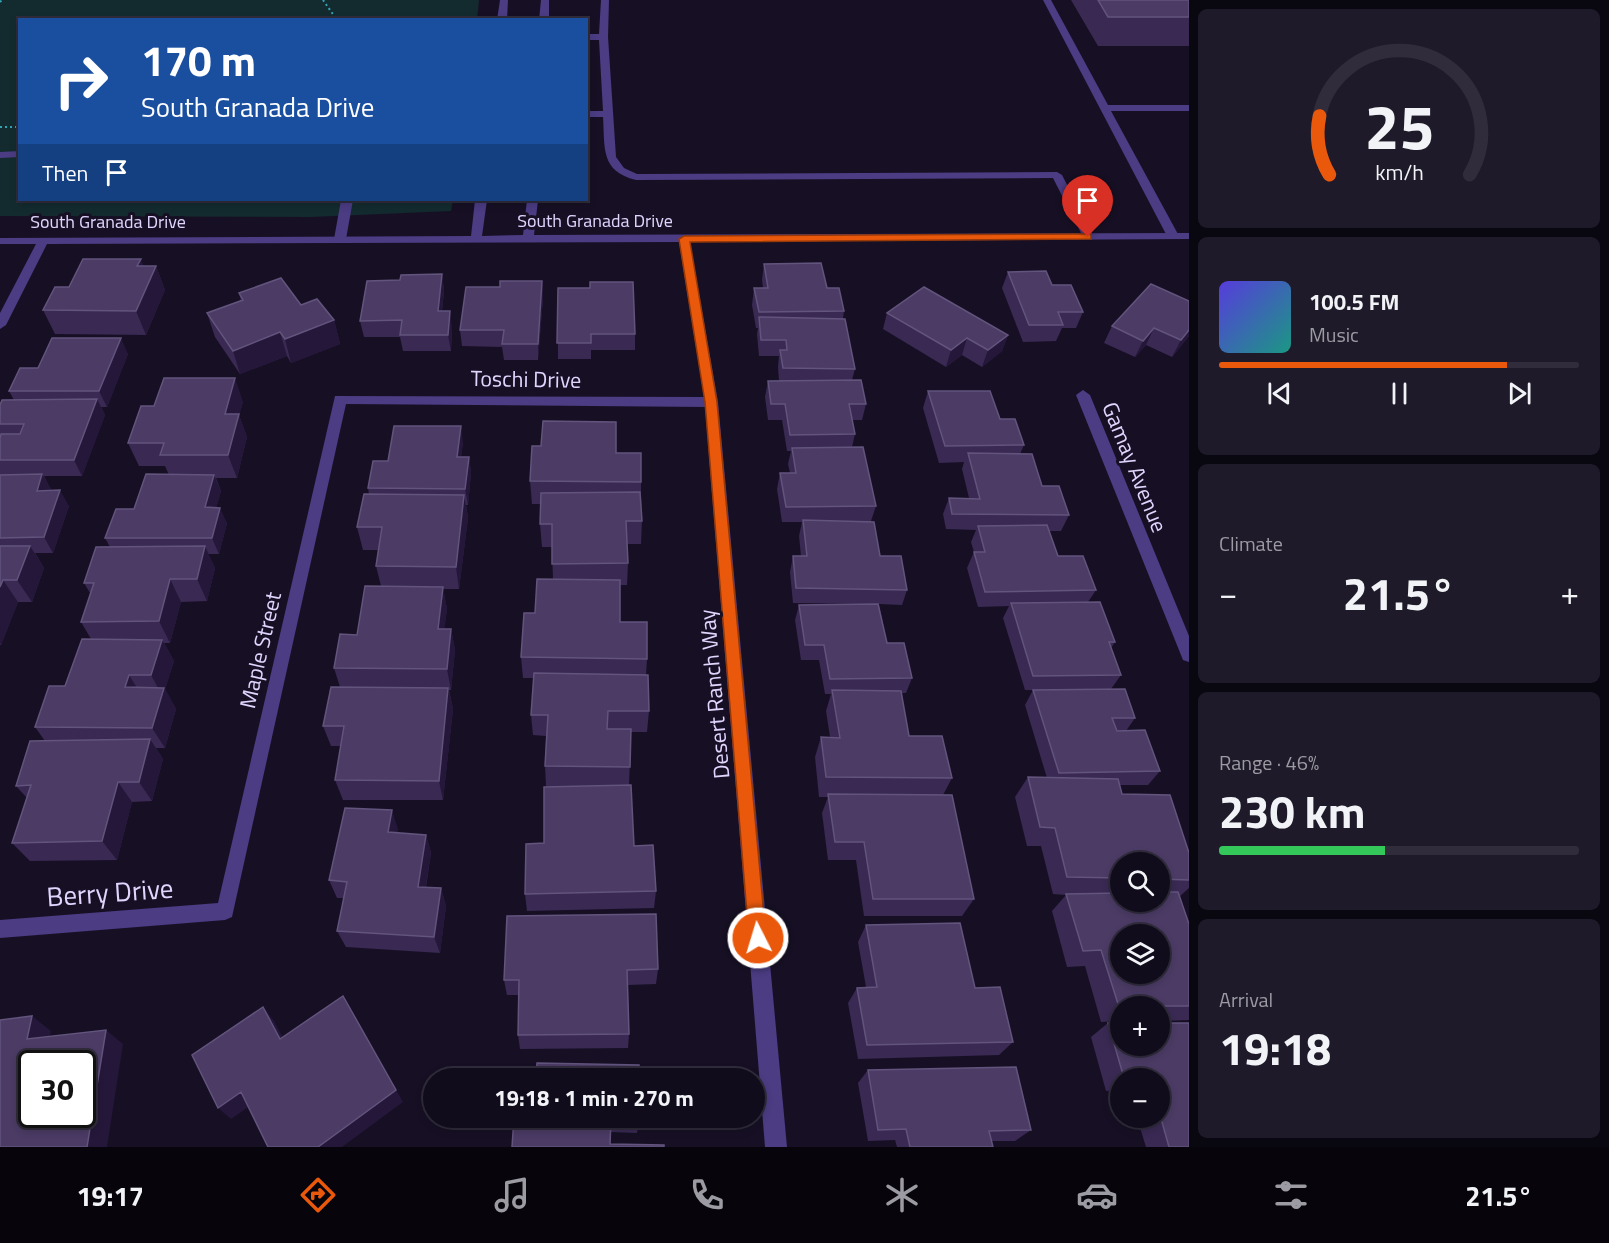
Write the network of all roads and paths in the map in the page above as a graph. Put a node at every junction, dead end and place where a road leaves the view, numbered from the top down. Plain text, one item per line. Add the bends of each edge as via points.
1 (323, 0) edge
2 (504, 0) edge
3 (545, 0) edge
4 (604, 0) edge
5 (1047, 0) edge
6 (336, 18) edge
7 (502, 18) edge
8 (544, 18) edge
9 (588, 37) edge
10 (603, 37) junction
11 (1105, 108) junction
12 (1189, 108) edge
13 (588, 114) edge
14 (608, 114) junction
15 (0, 127) edge
16 (18, 127) edge
17 (0, 154) edge
18 (18, 154) edge
19 (347, 201) edge
20 (481, 201) edge
21 (532, 201) edge
22 (1173, 236) junction
23 (1189, 236) edge
24 (1088, 237) junction
25 (528, 238) junction
26 (340, 239) junction
27 (476, 239) junction
28 (684, 239) junction
29 (0, 241) edge
30 (43, 241) junction
31 (0, 325) edge
32 (1083, 395) dead end
33 (340, 399) joint
34 (711, 402) junction
35 (1183, 625) edge
36 (1189, 655) edge
37 (225, 911) joint
38 (0, 928) edge
39 (776, 1147) edge

1 - 6 path
2 - 7 street
3 - 8 street
4 - 10 street
5 - 11 street
9 - 10 street
10 - 14 street
11 - 12 street
11 - 22 street
13 - 14 street
14 - 24 street via 611,157 616,169 636,177 1057,175
15 - 16 path
17 - 18 street
19 - 26 street
20 - 27 street
21 - 25 street
22 - 23 street, South Granada Drive
22 - 24 street, South Granada Drive
24 - 28 street, South Granada Drive
25 - 27 street, South Granada Drive
25 - 28 street, South Granada Drive
26 - 27 street, South Granada Drive
26 - 30 street, South Granada Drive
28 - 34 street, Desert Ranch Way
29 - 30 street, South Granada Drive
30 - 31 street
32 - 35 street, Gamay Avenue
33 - 34 street, Toschi Drive
33 - 37 street, Maple Street
34 - 39 street, Desert Ranch Way
35 - 36 street, Gamay Avenue
37 - 38 street, Berry Drive

